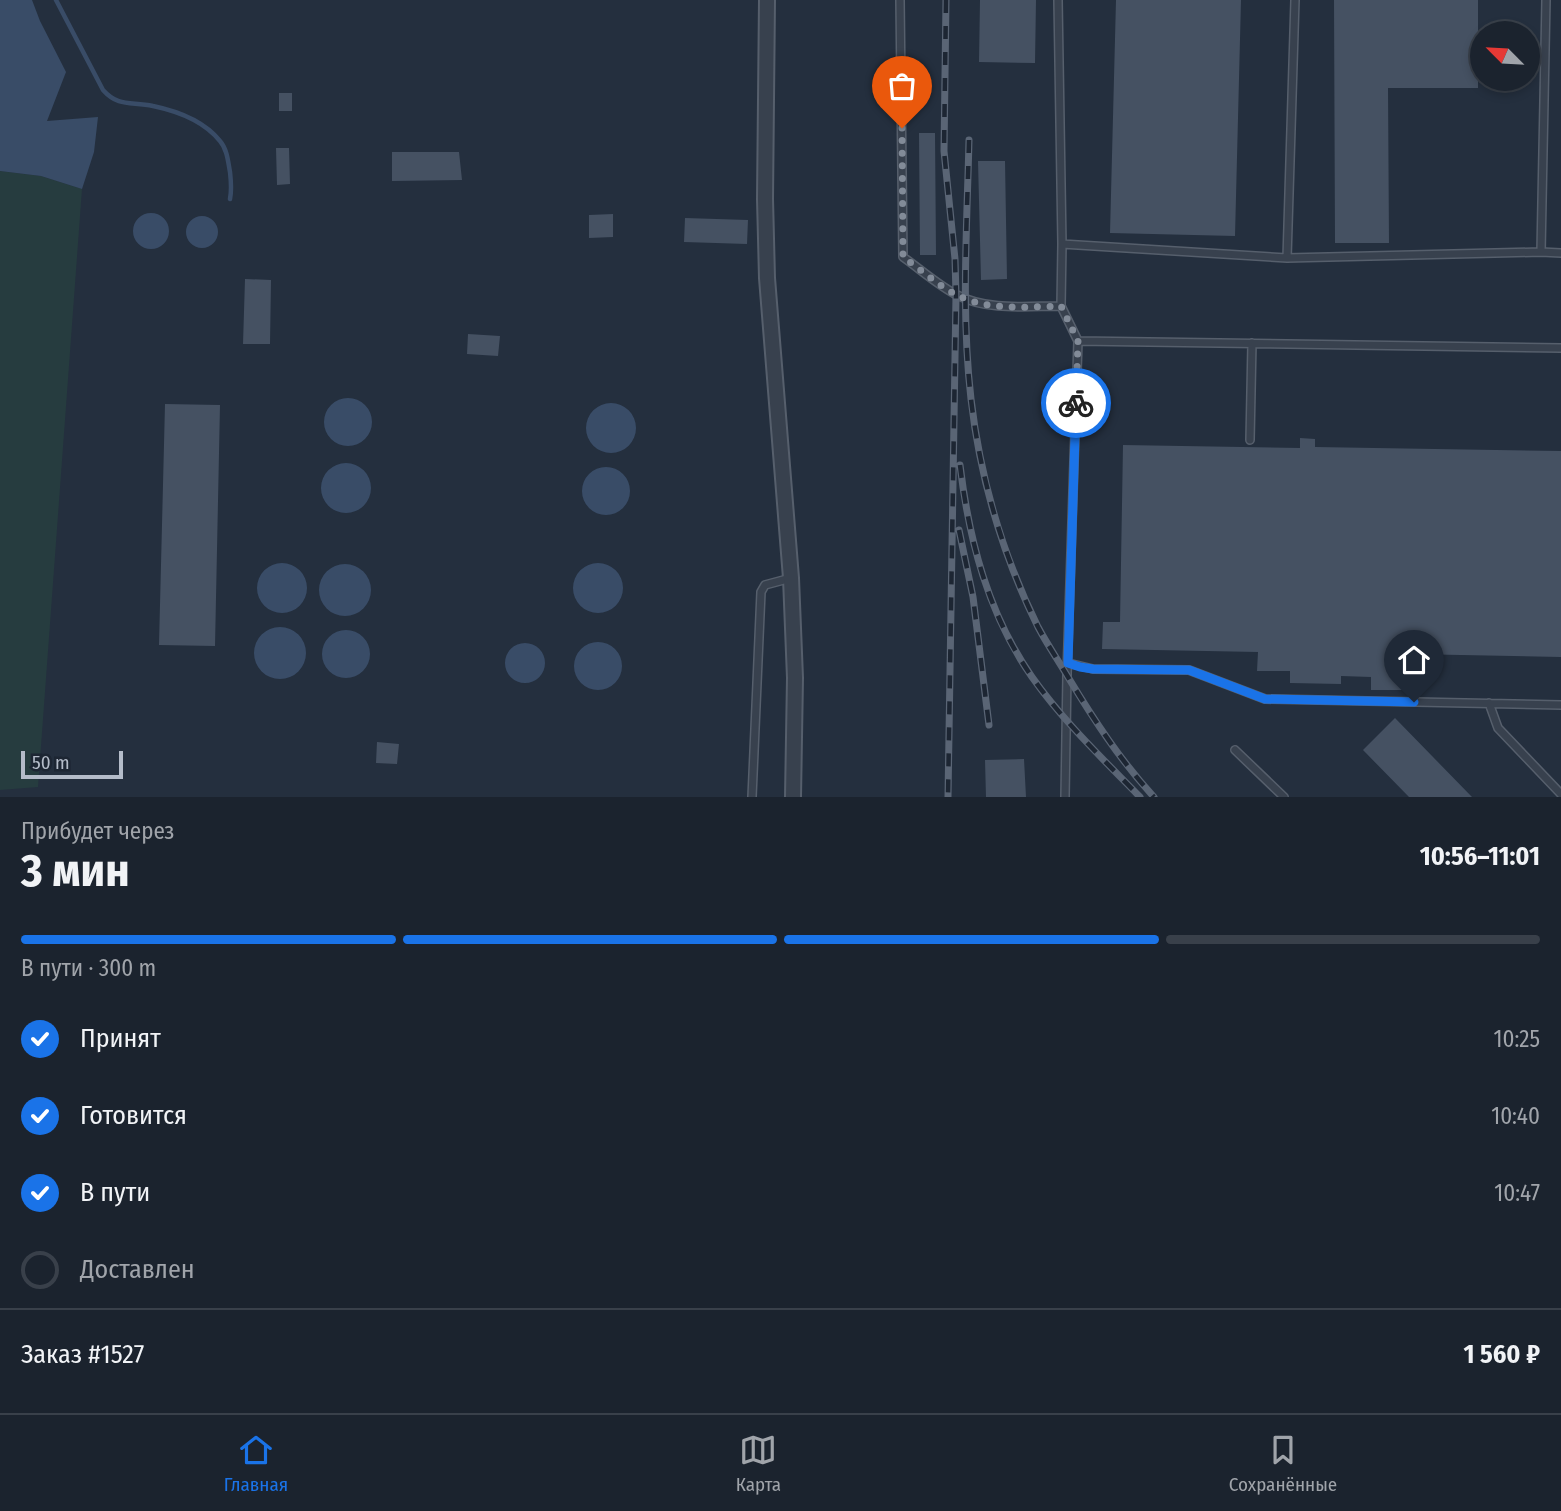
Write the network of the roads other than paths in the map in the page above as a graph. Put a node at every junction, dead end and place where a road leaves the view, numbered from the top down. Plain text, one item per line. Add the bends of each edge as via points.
1 (767, 0) edge
2 (900, 0) edge
3 (1058, 0) edge
4 (1295, 0) edge
5 (1546, 0) edge
6 (1062, 244) junction
7 (1541, 252) junction
8 (1561, 253) edge
9 (1287, 258) junction
10 (1061, 306) junction
11 (1078, 341) junction
12 (1252, 343) junction
13 (1561, 348) edge
14 (1250, 440) dead end
15 (791, 578) junction
16 (1068, 663) junction
17 (1489, 703) junction
18 (1561, 705) edge
19 (1235, 750) dead end
20 (1275, 794) edge
21 (1561, 794) edge
22 (752, 797) edge
23 (793, 797) edge
24 (1065, 797) edge
25 (1284, 797) edge

1 - 15 street via 767,278
2 - 10 lane via 903,257 956,295 974,302
3 - 6 lane
4 - 9 lane
5 - 7 lane
6 - 9 lane
6 - 10 lane
7 - 8 lane
7 - 9 lane
10 - 11 lane
11 - 12 lane
11 - 16 lane
12 - 13 lane
12 - 14 lane
15 - 22 lane via 765,585 761,592
15 - 23 street
16 - 17 lane via 1093,669 1189,670 1265,699
16 - 24 lane
17 - 18 lane
17 - 21 lane via 1498,728
19 - 20 lane
20 - 25 lane

